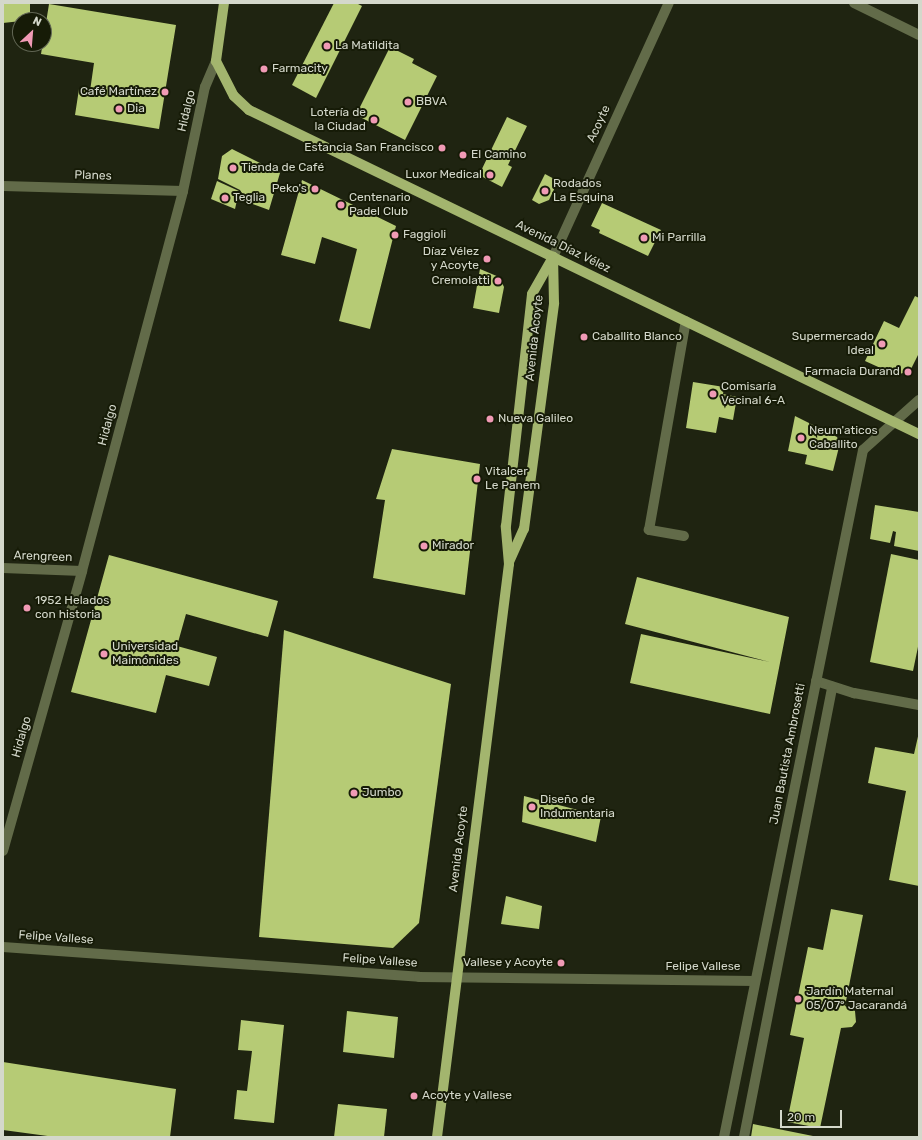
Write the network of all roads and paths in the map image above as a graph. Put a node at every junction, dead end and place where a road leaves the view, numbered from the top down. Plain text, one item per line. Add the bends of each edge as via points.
1 (224, 3) edge
2 (669, 3) edge
3 (854, 3) edge
4 (919, 34) edge
5 (216, 61) junction
6 (3, 186) edge
7 (183, 191) junction
8 (553, 257) junction
9 (686, 321) junction
10 (919, 400) edge
11 (896, 422) junction
12 (919, 434) edge
13 (684, 536) dead end
14 (509, 564) junction
15 (3, 568) edge
16 (82, 571) junction
17 (816, 681) junction
18 (832, 688) junction
19 (919, 705) edge
20 (3, 851) edge
21 (3, 947) edge
22 (456, 977) junction
23 (755, 981) junction
24 (437, 1137) edge
25 (724, 1137) edge
26 (744, 1137) edge

1 - 5 main road, Hidalgo
2 - 8 street, Acoyte
3 - 4 street
5 - 7 street, Hidalgo via 205,87
5 - 8 main road, Avenida Díaz Vélez via 234,96 249,110
6 - 7 street, Planes
7 - 16 street, Hidalgo
8 - 9 main road, Avenida Díaz Vélez
8 - 14 main road, Avenida Acoyte via 554,303 524,530
8 - 14 main road, Avenida Acoyte via 532,294 506,526
9 - 11 main road, Avenida Díaz Vélez
9 - 13 street via 649,530
10 - 11 street, Juan Bautista Ambrosetti
11 - 12 main road, Avenida Díaz Vélez
11 - 17 street, Juan Bautista Ambrosetti via 863,450
14 - 22 main road, Avenida Acoyte
15 - 16 street, Arengreen
16 - 20 street, Hidalgo
17 - 18 street
17 - 23 street, Juan Bautista Ambrosetti
18 - 19 street
18 - 26 street
21 - 22 street, Felipe Vallese
22 - 23 street, Felipe Vallese
22 - 24 main road, Avenida Acoyte
23 - 25 street, Juan Bautista Ambrosetti

